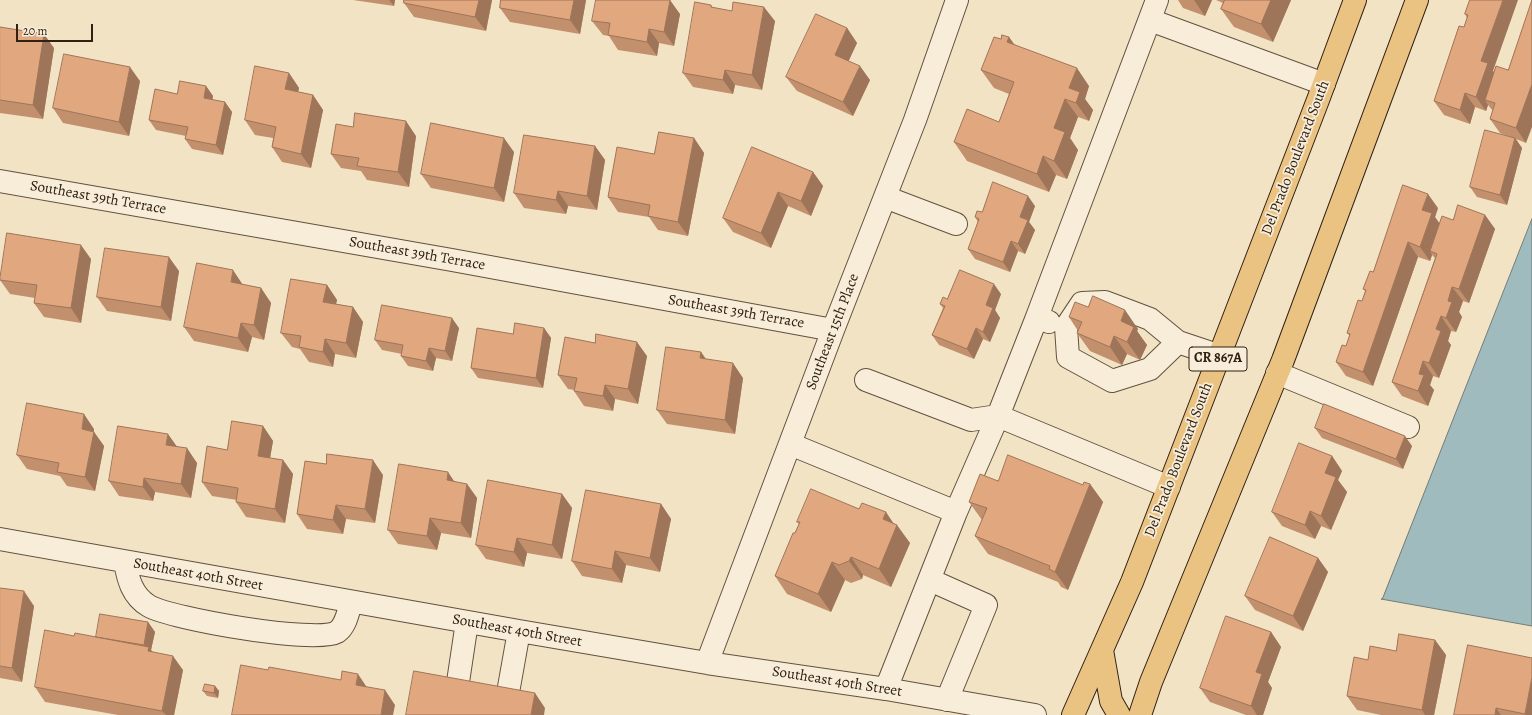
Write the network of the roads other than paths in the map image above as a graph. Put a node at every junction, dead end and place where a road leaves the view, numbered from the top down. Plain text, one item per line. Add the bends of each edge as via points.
1 (957, 0) edge
2 (1157, 0) edge
3 (1355, 0) edge
4 (1417, 0) edge
5 (1150, 20) junction
6 (1324, 84) junction
7 (0, 181) edge
8 (885, 197) junction
9 (956, 224) dead end
10 (1037, 317) junction
11 (1066, 327) junction
12 (833, 330) junction
13 (1178, 342) junction
14 (1220, 356) junction
15 (1277, 373) junction
16 (866, 380) dead end
17 (998, 416) junction
18 (1408, 427) dead end
19 (790, 444) junction
20 (1169, 487) junction
21 (956, 512) junction
22 (0, 539) edge
23 (125, 562) junction
24 (930, 580) junction
25 (351, 603) junction
26 (467, 622) junction
27 (519, 631) junction
28 (1102, 650) junction
29 (707, 663) junction
30 (458, 682) edge
31 (509, 687) edge
32 (886, 689) junction
33 (948, 700) junction
34 (1035, 715) edge
35 (1073, 715) edge
36 (1119, 715) edge
37 (1140, 715) edge

1 - 8 street, Southeast 15th Place
2 - 5 street
3 - 6 main road, Del Prado Boulevard South / CR 867A
4 - 15 main road
5 - 6 street
5 - 10 street
6 - 14 main road, Del Prado Boulevard South / CR 867A
7 - 12 street, Southeast 39th Terrace
8 - 9 street
8 - 12 street, Southeast 15th Place
10 - 11 street
10 - 17 street
11 - 13 street via 1082,303 1104,302 1150,319
11 - 13 street via 1068,358 1112,381 1150,369
12 - 19 street, Southeast 15th Place
13 - 14 street
14 - 20 main road, Del Prado Boulevard South / CR 867A
15 - 18 street
15 - 37 main road
16 - 17 street via 972,420
17 - 20 street
17 - 21 street
19 - 21 street
19 - 29 street, Southeast 15th Place
20 - 28 main road, Del Prado Boulevard South / CR 867A
21 - 24 street
22 - 23 street, Southeast 40th Street
23 - 25 street, Southeast 40th Street
23 - 25 street via 129,584 148,606 164,612 242,629 308,635 335,633 343,628
24 - 32 street
24 - 33 street via 986,605
25 - 26 street, Southeast 40th Street
26 - 27 street, Southeast 40th Street
26 - 30 street
27 - 29 street, Southeast 40th Street
27 - 31 street
28 - 35 main road, Del Prado Boulevard South / CR 867A
28 - 36 main road via 1111,700
29 - 32 street, Southeast 40th Street
32 - 33 street, Southeast 40th Street
33 - 34 street, Southeast 40th Street

